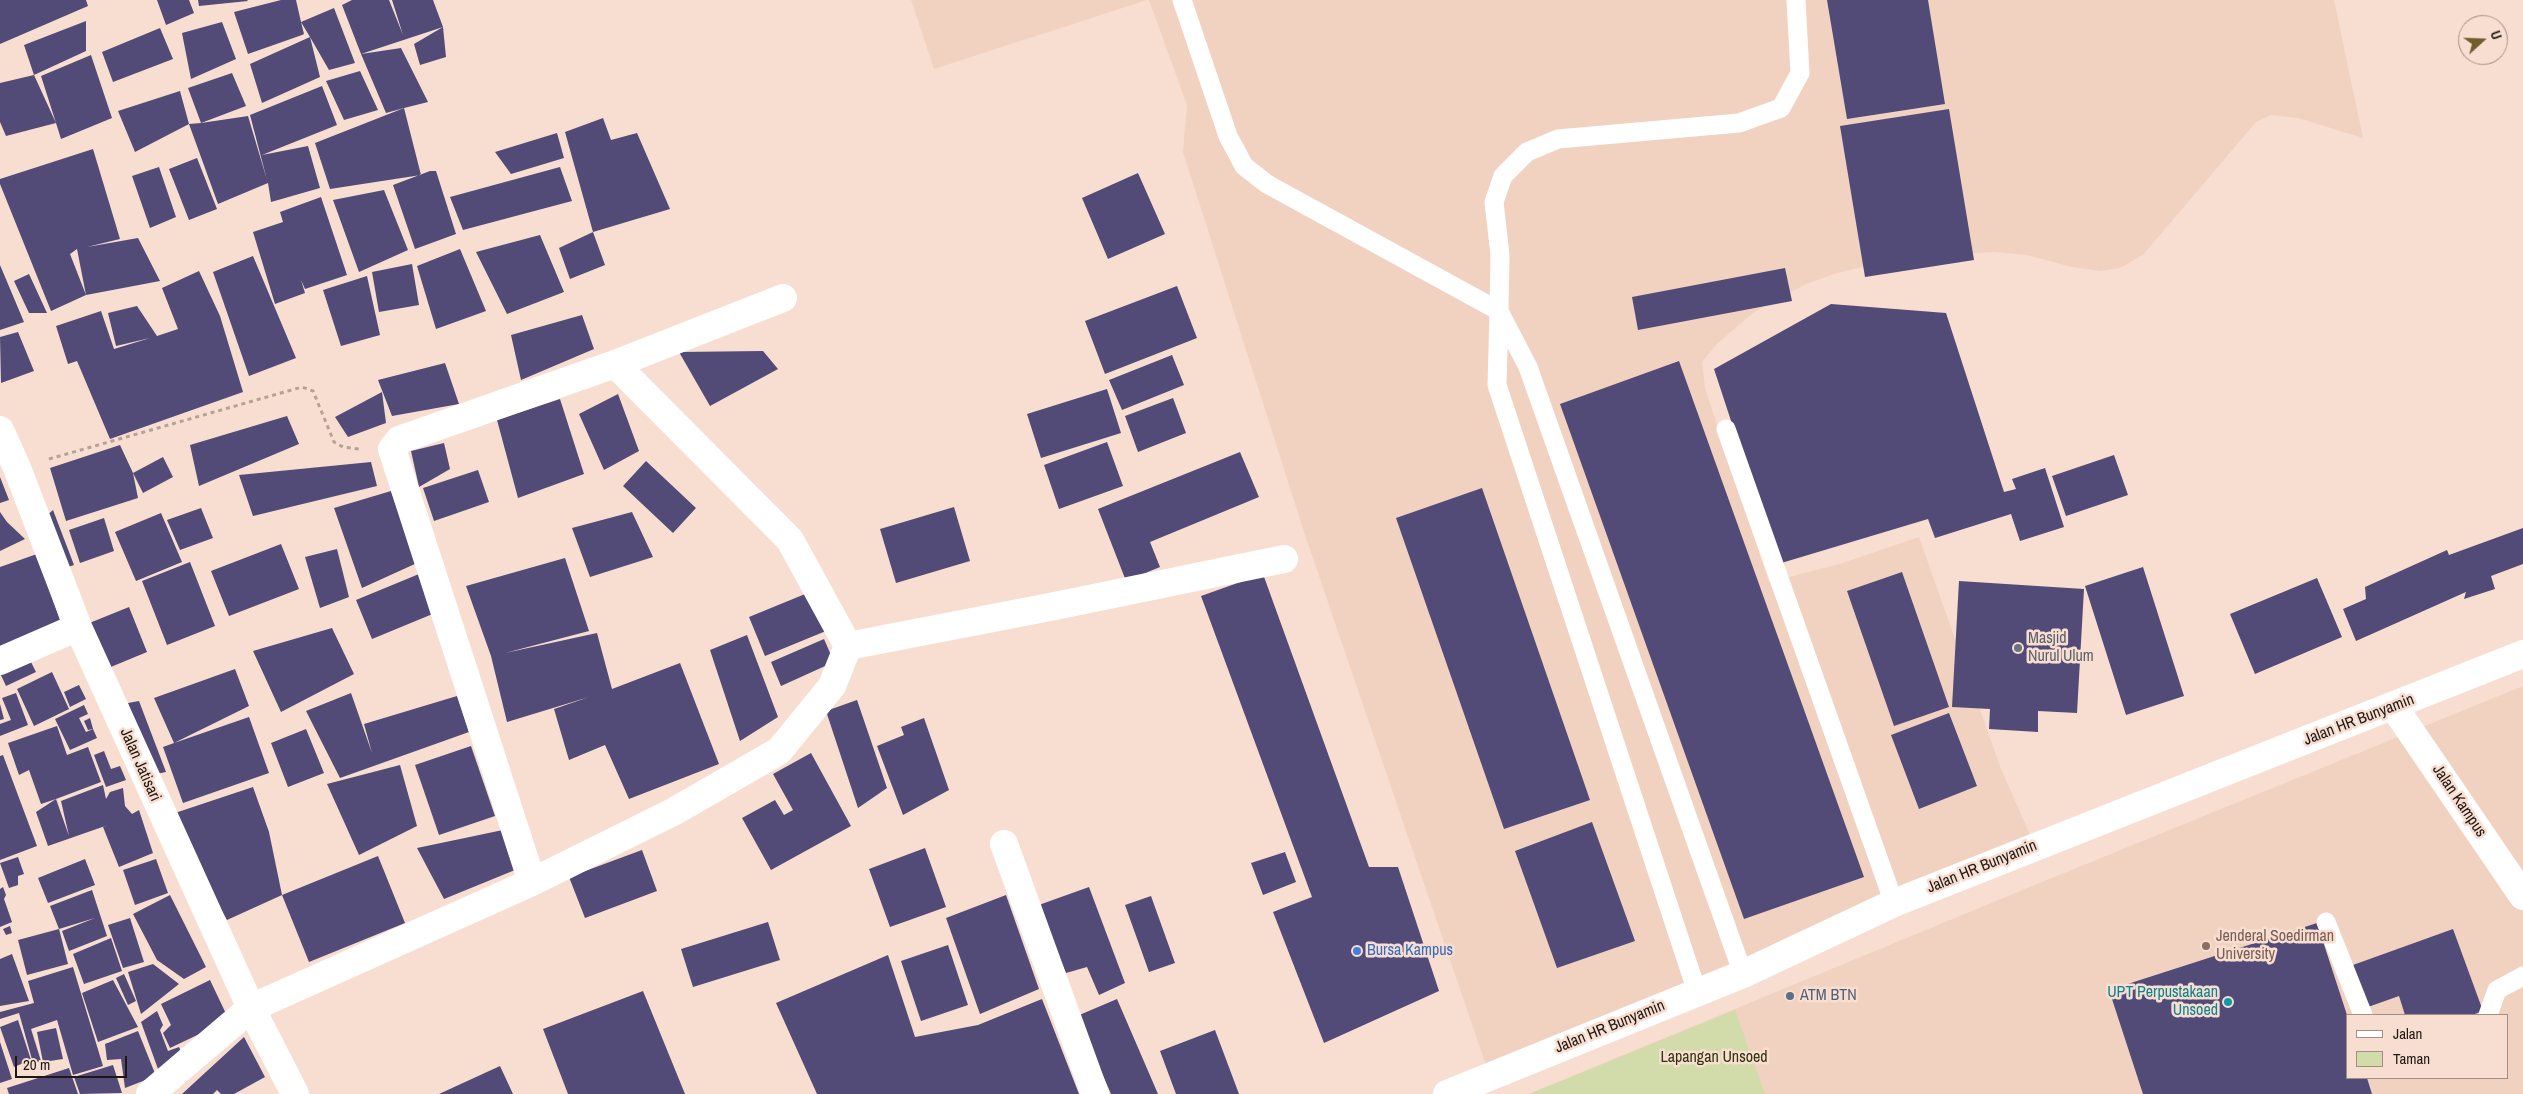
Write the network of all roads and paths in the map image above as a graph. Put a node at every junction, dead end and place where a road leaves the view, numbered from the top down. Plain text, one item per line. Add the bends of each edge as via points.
1 (1182, 0) edge
2 (1796, 0) edge
3 (783, 298) dead end
4 (1499, 311) junction
5 (615, 364) junction
6 (1726, 429) dead end
7 (0, 430) edge
8 (330, 435) dead end
9 (17, 468) junction
10 (1284, 559) dead end
11 (78, 627) junction
12 (848, 646) junction
13 (2523, 654) edge
14 (0, 661) edge
15 (2394, 706) junction
16 (1004, 844) dead end
17 (532, 882) junction
18 (2523, 896) edge
19 (1894, 903) junction
20 (2326, 922) dead end
21 (1743, 974) junction
22 (2523, 976) edge
23 (1697, 992) junction
24 (251, 1008) junction
25 (2363, 1014) edge
26 (2488, 1014) edge
27 (150, 1094) edge
28 (295, 1094) edge
29 (1095, 1094) edge
30 (1447, 1094) edge

1 - 4 lane via 1228,136 1244,166 1267,184
2 - 4 lane via 1800,73 1781,108 1739,123 1558,139 1527,152 1503,176 1494,202 1500,255
3 - 5 street
4 - 21 lane via 1528,367
4 - 23 lane via 1497,385
5 - 12 street via 790,540
5 - 17 street via 399,440 392,449
6 - 19 lane
7 - 9 street, Jalan Jatisari
8 - 9 path via 313,391 302,387
9 - 11 street, Jalan Jatisari
10 - 12 street
11 - 14 street
11 - 24 street, Jalan Jatisari
12 - 17 street via 832,686 779,751 673,812
13 - 15 street, Jalan HR Bunyamin
15 - 18 street, Jalan Kampus
15 - 19 street, Jalan HR Bunyamin
16 - 29 street
17 - 24 street
19 - 21 street, Jalan HR Bunyamin
20 - 25 lane
21 - 23 street, Jalan HR Bunyamin
22 - 26 lane via 2496,990
23 - 30 street, Jalan HR Bunyamin
24 - 27 street
24 - 28 street, Jalan Jatisari

